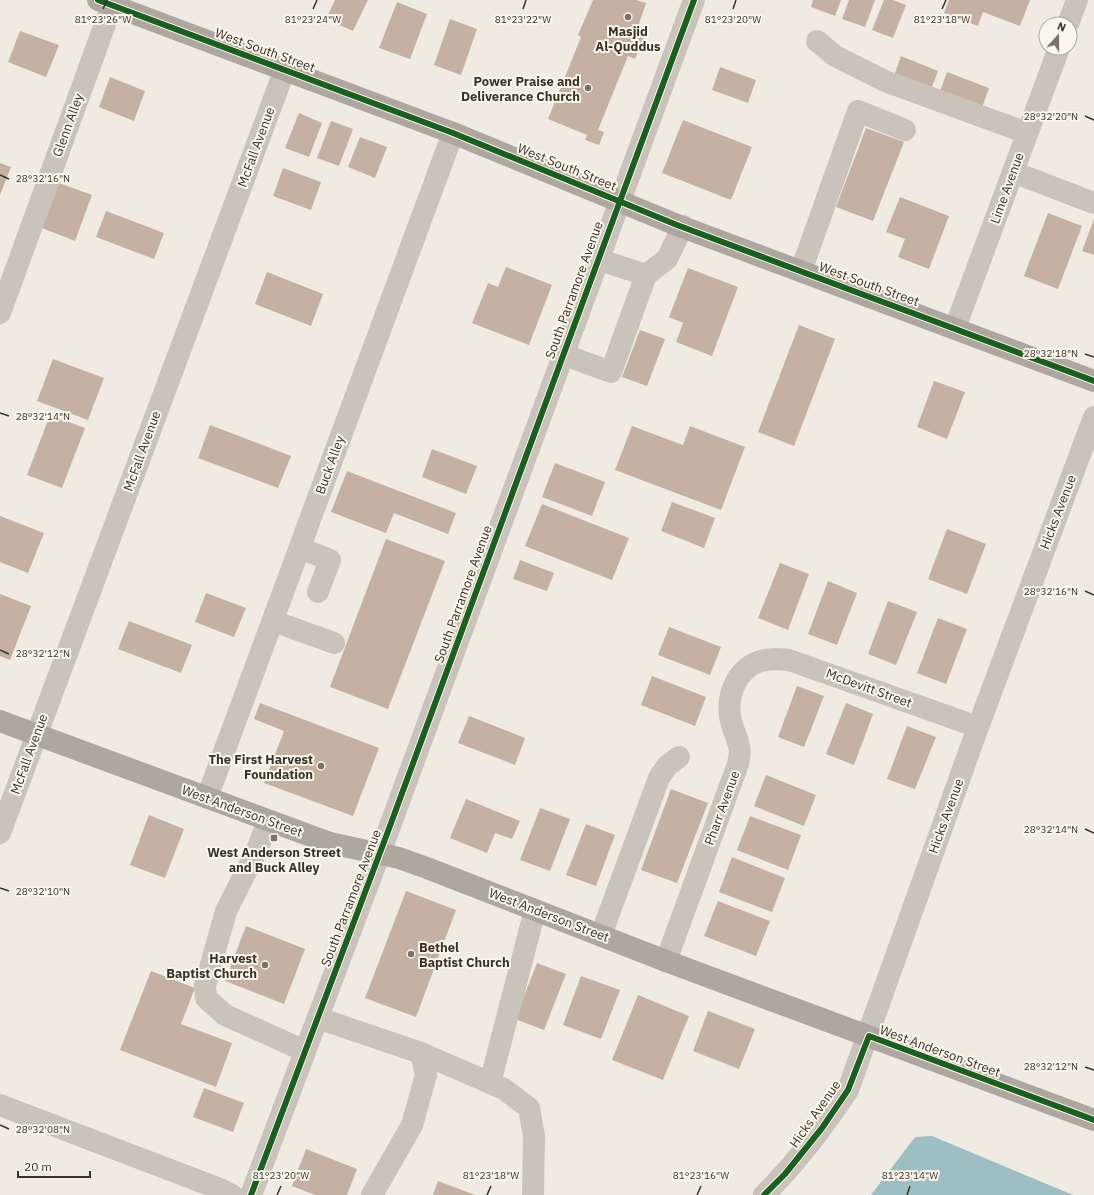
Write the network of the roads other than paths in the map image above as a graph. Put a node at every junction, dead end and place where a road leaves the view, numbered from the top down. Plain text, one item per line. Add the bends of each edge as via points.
1 (694, 0) edge
2 (1077, 0) edge
3 (105, 3) edge
4 (1071, 16) edge
5 (817, 41) dead end
6 (1056, 56) edge
7 (285, 69) junction
8 (905, 130) dead end
9 (453, 133) junction
10 (1027, 134) junction
11 (1013, 172) junction
12 (619, 201) junction
13 (1094, 203) edge
14 (682, 226) junction
15 (597, 259) junction
16 (801, 271) junction
17 (646, 275) junction
18 (0, 314) edge
19 (955, 328) junction
20 (562, 354) junction
21 (1094, 381) edge
22 (1094, 417) edge
23 (300, 548) junction
24 (318, 592) dead end
25 (273, 621) junction
26 (334, 643) dead end
27 (758, 661) joint
28 (0, 721) edge
29 (978, 727) junction
30 (36, 734) junction
31 (678, 757) dead end
32 (207, 798) junction
33 (268, 821) junction
34 (0, 833) edge
35 (379, 854) junction
36 (535, 910) junction
37 (601, 935) junction
38 (666, 961) junction
39 (318, 1018) junction
40 (869, 1036) junction
41 (305, 1051) junction
42 (421, 1053) junction
43 (490, 1083) junction
44 (0, 1105) edge
45 (1094, 1120) edge
46 (232, 1195) edge
47 (251, 1195) edge
48 (372, 1195) edge
49 (533, 1195) edge
50 (764, 1195) edge

1 - 12 street, South Parramore Avenue
2 - 4 street
3 - 7 main road, West South Street
3 - 18 street, Glenn Alley
5 - 10 street via 835,56 885,81
6 - 10 street, Lime Avenue
7 - 9 main road, West South Street
7 - 30 street, McFall Avenue
8 - 16 street via 858,111
9 - 12 main road, West South Street
9 - 23 street, Buck Alley
10 - 11 street, Lime Avenue
11 - 13 street
11 - 19 street, Lime Avenue
12 - 14 main road, West South Street
12 - 15 street, South Parramore Avenue
14 - 16 main road, West South Street
14 - 17 street via 666,259
15 - 17 street
15 - 20 street, South Parramore Avenue
16 - 19 main road, West South Street
17 - 20 street via 611,372
19 - 21 main road, West South Street
20 - 35 street, South Parramore Avenue
22 - 29 street, Hicks Avenue
23 - 24 street via 330,560
23 - 25 street, Buck Alley
25 - 26 street
25 - 32 street, Buck Alley
27 - 29 street, McDevitt Street via 775,659 803,664
27 - 38 street, Pharr Avenue via 745,670 735,683 730,700 730,717 740,747 738,764
28 - 30 main road, West Anderson Street
29 - 40 street, Hicks Avenue
30 - 32 main road, West Anderson Street
30 - 34 street, McFall Avenue
31 - 37 street via 667,766 659,778
32 - 33 main road, West Anderson Street
33 - 35 main road, West Anderson Street via 330,843
33 - 41 street via 257,850 226,911 205,986 206,998 225,1015
35 - 36 main road, West Anderson Street via 427,868
35 - 39 street, South Parramore Avenue
36 - 37 main road, West Anderson Street
36 - 43 street
37 - 38 main road, West Anderson Street
38 - 40 main road, West Anderson Street
39 - 41 street, South Parramore Avenue
39 - 42 street
40 - 45 main road, West Anderson Street
40 - 50 street, Hicks Avenue via 848,1090 818,1134
41 - 47 street, South Parramore Avenue
42 - 43 street
42 - 48 street via 426,1075 412,1125
43 - 49 street via 504,1089 529,1108 534,1136
44 - 46 street

